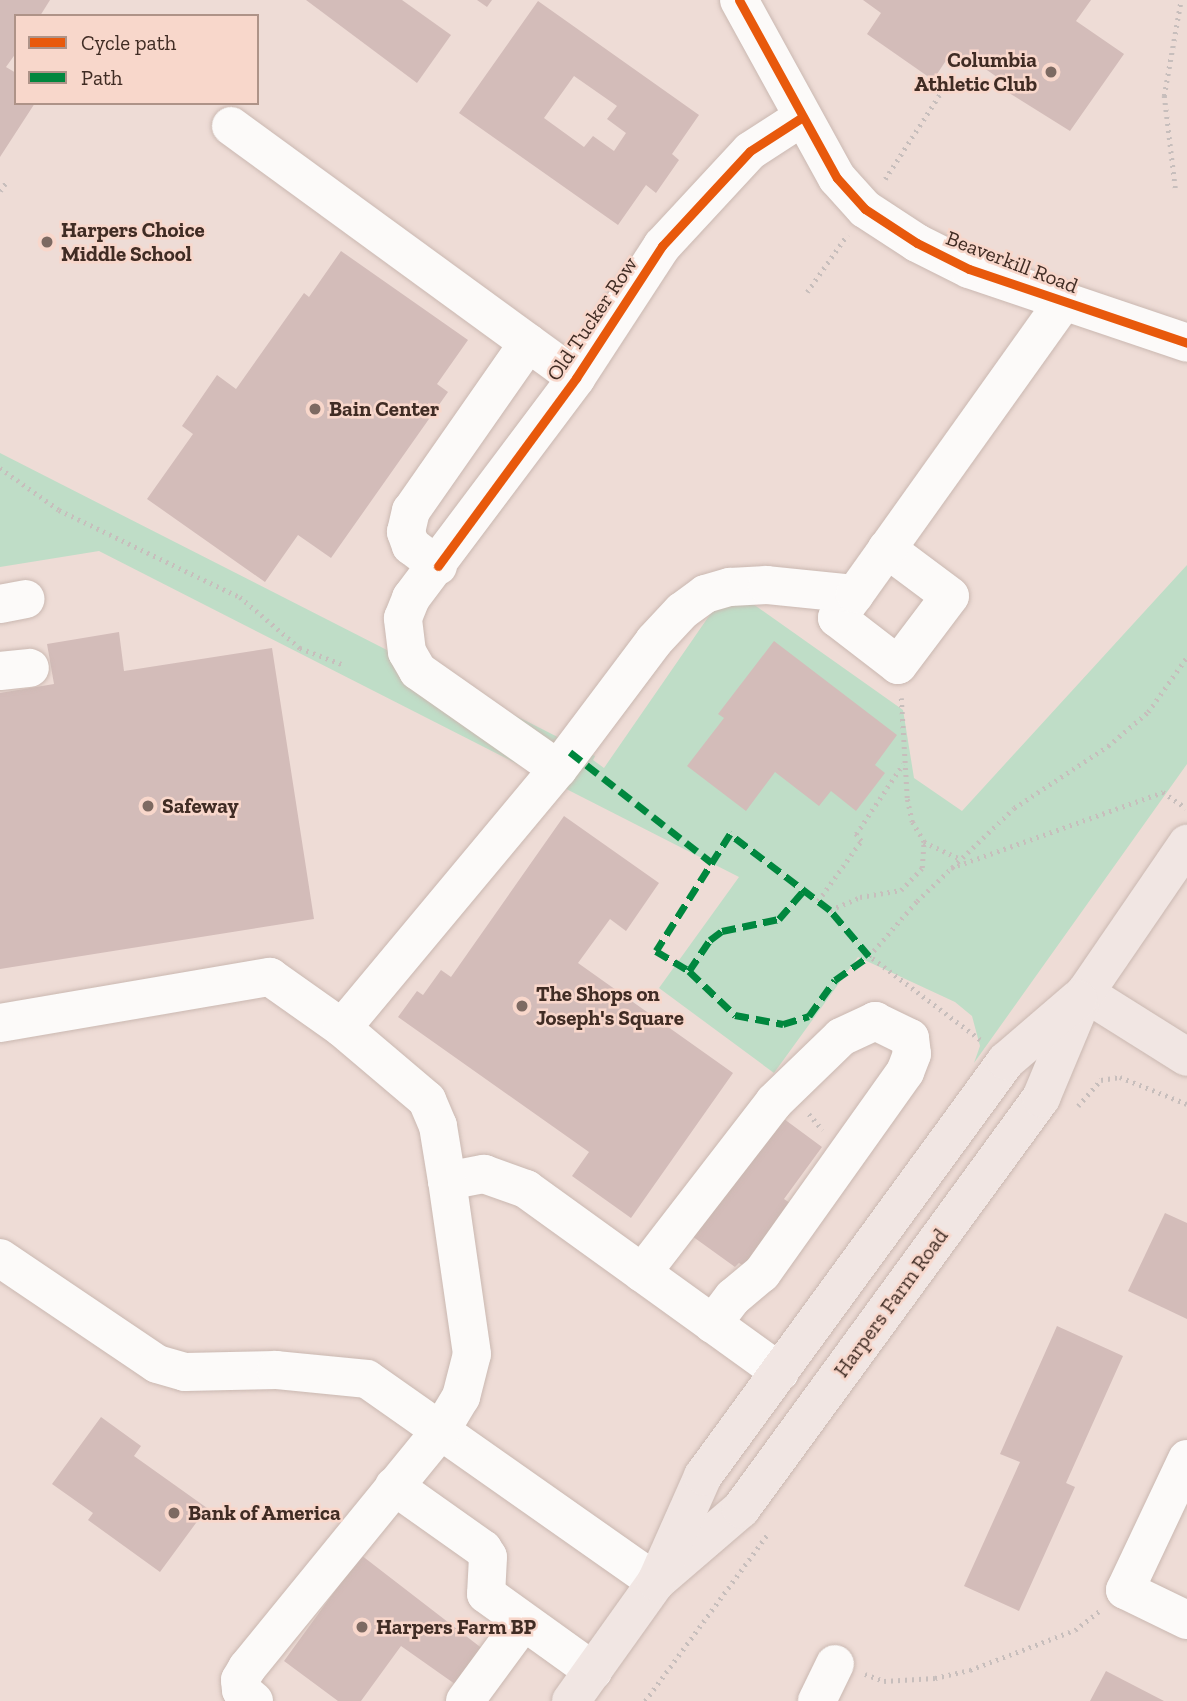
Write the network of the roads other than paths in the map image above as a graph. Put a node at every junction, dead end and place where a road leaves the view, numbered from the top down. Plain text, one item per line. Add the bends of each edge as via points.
1 (739, 0) edge
2 (801, 118) junction
3 (231, 126) dead end
4 (1063, 302) junction
5 (1187, 343) edge
6 (528, 344) junction
7 (576, 378) junction
8 (887, 549) junction
9 (438, 566) junction
10 (855, 594) junction
11 (558, 769) junction
12 (1187, 844) edge
13 (1085, 993) junction
14 (0, 1023) edge
15 (342, 1027) junction
16 (1187, 1057) edge
17 (447, 1181) junction
18 (0, 1258) edge
19 (642, 1273) junction
20 (713, 1324) junction
21 (780, 1372) junction
22 (440, 1430) junction
23 (1187, 1460) edge
24 (394, 1486) junction
25 (656, 1582) junction
26 (1187, 1620) edge
27 (523, 1622) junction
28 (835, 1664) road end
29 (582, 1686) edge
30 (254, 1701) edge
31 (465, 1701) edge
32 (817, 1701) edge

1 - 2 street, Beaverkill Road
2 - 4 street, Beaverkill Road via 837,178 865,209 969,269
2 - 7 street, Old Tucker Row via 750,151 662,246
3 - 6 street
4 - 5 street, Beaverkill Road
4 - 8 street
6 - 7 street
6 - 9 street via 411,512 406,532 411,545
7 - 9 street, Old Tucker Row
8 - 10 street
8 - 10 street via 950,596 898,665 837,618
9 - 11 street, Old Tucker Row via 411,598 403,618 407,652 418,671
10 - 11 street via 767,585 705,594 654,640
11 - 15 street
12 - 13 main road, Harpers Farm Road
13 - 16 main road
13 - 21 main road, Harpers Farm Road via 1006,1061
13 - 25 main road, Harpers Farm Road via 1041,1098 741,1509
14 - 15 street via 270,977
15 - 17 street via 427,1100 438,1126
17 - 19 street via 484,1174 510,1181
17 - 22 street via 472,1354 461,1397
18 - 22 street via 157,1364 185,1372 275,1370 367,1379
19 - 20 street
19 - 20 street via 774,1102 841,1037 876,1021 910,1038 912,1054 905,1072 762,1273 733,1297
20 - 21 street
21 - 25 main road, Harpers Farm Road via 703,1476
22 - 24 street
22 - 25 street
23 - 26 street via 1125,1590
24 - 27 street via 483,1549 488,1557 486,1594
24 - 30 street via 247,1668 240,1680 241,1690
25 - 29 main road, Harpers Farm Road
27 - 29 street
27 - 31 street
28 - 32 street

